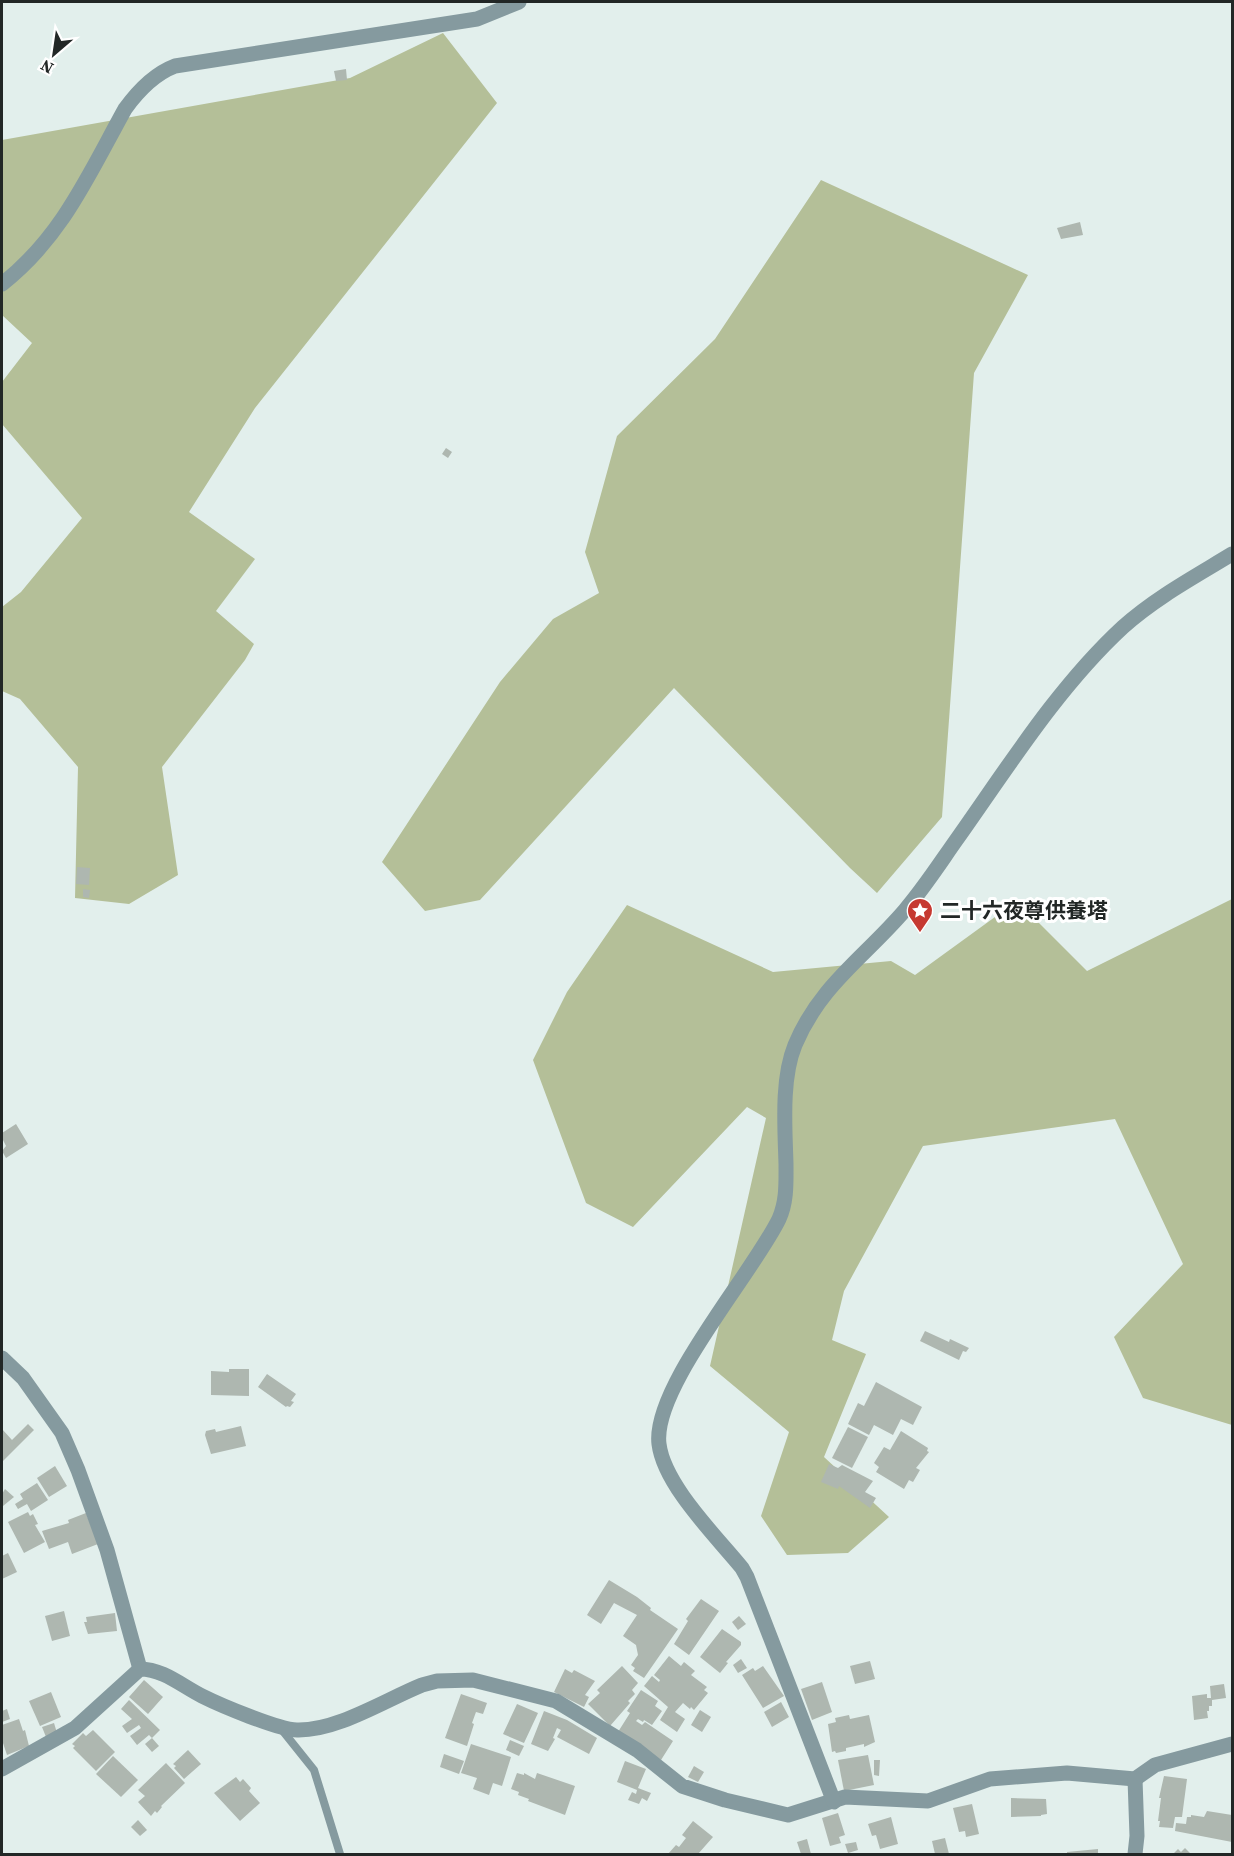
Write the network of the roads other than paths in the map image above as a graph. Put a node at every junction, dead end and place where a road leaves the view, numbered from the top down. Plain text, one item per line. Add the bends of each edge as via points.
1 (519, 2) edge
2 (2, 284) edge
3 (1233, 554) edge
4 (2, 1358) edge
5 (140, 1669) junction
6 (280, 1727) junction
7 (1233, 1744) edge
8 (2, 1769) edge
9 (1135, 1779) junction
10 (834, 1802) junction
11 (340, 1854) edge
12 (1135, 1854) edge

1 - 2 street via 477,19 175,66 164,71 125,109 55,230
3 - 10 street via 1144,610 1085,666 905,910 816,1004 790,1063 784,1206 766,1241 696,1349 663,1414 659,1444 668,1471 747,1577
4 - 5 street via 22,1378 62,1433 107,1550
5 - 6 street via 158,1671 203,1696
5 - 8 street via 75,1728
6 - 10 street via 295,1731 321,1728 422,1685 473,1680 556,1701 637,1750 682,1786 788,1815
6 - 11 lane via 314,1770
7 - 9 street via 1155,1765
9 - 10 street via 1067,1773 1026,1776 990,1779 928,1801 845,1797
9 - 12 street

